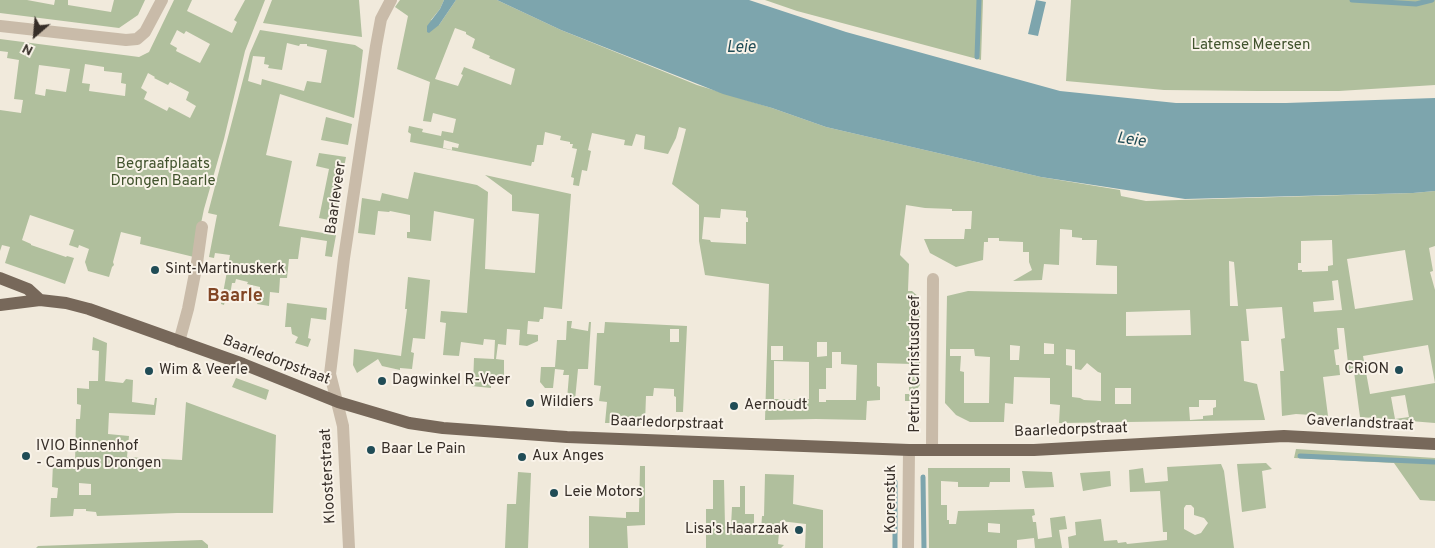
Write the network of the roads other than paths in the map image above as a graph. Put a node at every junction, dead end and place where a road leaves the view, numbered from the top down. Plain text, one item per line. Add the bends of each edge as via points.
1 (162, 0) edge
2 (391, 0) edge
3 (0, 26) edge
4 (202, 227) dead end
5 (0, 278) edge
6 (933, 279) dead end
7 (40, 300) junction
8 (0, 305) edge
9 (178, 342) junction
10 (338, 402) junction
11 (1284, 436) joint
12 (1435, 444) edge
13 (932, 449) junction
14 (909, 450) junction
15 (349, 548) edge
16 (908, 548) edge

1 - 3 street via 145,32 137,39
2 - 10 street, Baarleveer via 381,19 377,37 344,258 330,374
4 - 9 street via 188,309
5 - 7 main road via 28,289
6 - 13 street, Petrus Christusdreef
7 - 8 main road
7 - 9 main road, Baarledorpstraat via 88,309
9 - 10 main road, Baarledorpstraat
10 - 14 main road, Baarledorpstraat via 409,423 443,428 567,437
10 - 15 street, Kloosterstraat via 343,426
11 - 12 main road, Gaverlandstraat
11 - 13 main road, Baarledorpstraat via 1034,450
13 - 14 main road, Baarledorpstraat
14 - 16 street, Korenstuk

